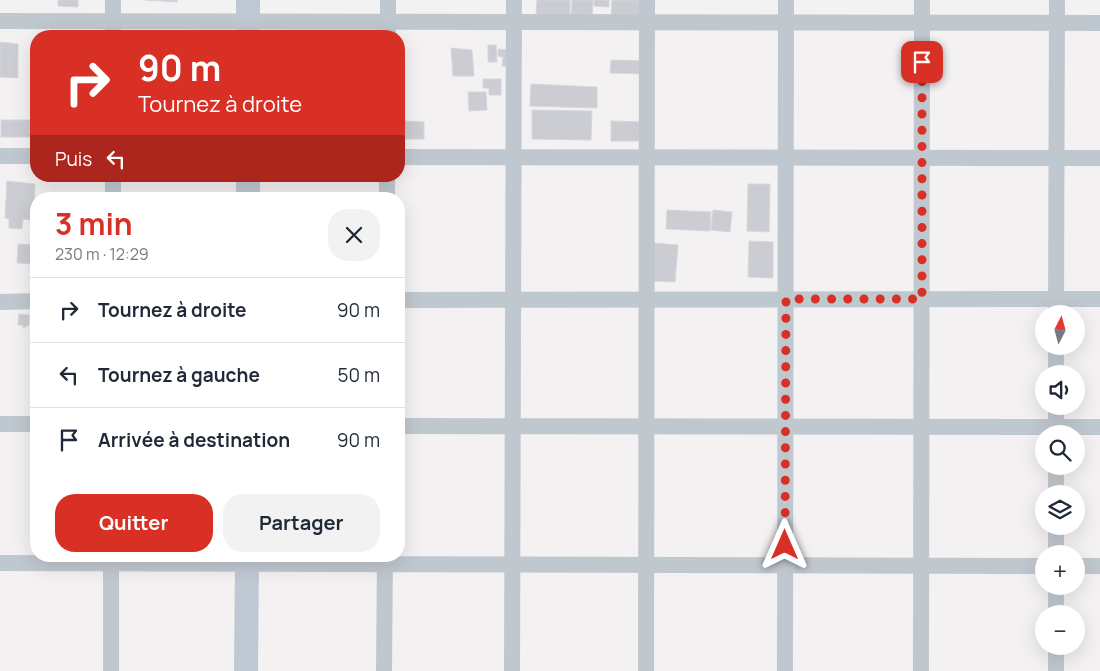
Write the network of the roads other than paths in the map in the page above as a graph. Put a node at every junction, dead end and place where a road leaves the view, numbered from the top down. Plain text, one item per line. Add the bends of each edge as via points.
1 (113, 0) edge
2 (388, 0) edge
3 (514, 0) edge
4 (647, 0) edge
5 (786, 0) edge
6 (922, 0) edge
7 (1057, 0) edge
8 (248, 19) edge
9 (0, 21) edge
10 (514, 22) junction
11 (647, 23) junction
12 (786, 23) junction
13 (922, 23) junction
14 (1057, 23) junction
15 (1100, 23) edge
16 (113, 28) edge
17 (388, 29) edge
18 (0, 156) edge
19 (30, 156) edge
20 (405, 157) edge
21 (513, 157) junction
22 (786, 157) junction
23 (647, 158) junction
24 (922, 158) junction
25 (1057, 158) junction
26 (1100, 158) edge
27 (1100, 298) edge
28 (786, 299) junction
29 (922, 299) junction
30 (405, 300) edge
31 (513, 300) junction
32 (646, 300) junction
33 (0, 302) edge
34 (30, 302) edge
35 (1037, 305) edge
36 (1056, 305) edge
37 (1062, 305) edge
38 (0, 424) edge
39 (30, 424) edge
40 (405, 426) edge
41 (512, 426) junction
42 (786, 426) junction
43 (646, 427) junction
44 (922, 427) junction
45 (1100, 427) edge
46 (1085, 428) edge
47 (1035, 430) edge
48 (405, 561) edge
49 (37, 562) edge
50 (111, 562) edge
51 (247, 562) edge
52 (385, 562) edge
53 (0, 563) edge
54 (512, 564) junction
55 (785, 565) junction
56 (922, 565) junction
57 (646, 566) junction
58 (1035, 566) edge
59 (1085, 566) edge
60 (1100, 566) edge
61 (1056, 655) edge
62 (111, 671) edge
63 (246, 671) edge
64 (384, 671) edge
65 (512, 671) edge
66 (646, 671) edge
67 (785, 671) edge
68 (922, 671) edge
69 (1056, 671) edge

1 - 16 street
2 - 17 street
3 - 10 street
4 - 11 street
5 - 12 street
6 - 13 street
7 - 14 street
8 - 16 street
8 - 17 street
9 - 16 street
10 - 11 street
10 - 17 street
10 - 21 street
11 - 12 street
11 - 23 street
12 - 13 street
12 - 22 street
13 - 14 street
13 - 24 street
14 - 15 street
14 - 25 street
18 - 19 street
20 - 21 street
21 - 23 street
21 - 31 street
22 - 23 street
22 - 24 street
22 - 28 street
23 - 32 street
24 - 25 street
24 - 29 street
25 - 26 street
25 - 36 street
27 - 37 street
28 - 29 street
28 - 32 street
28 - 42 street
29 - 35 street
29 - 44 street
30 - 31 street
31 - 32 street
31 - 41 street
32 - 43 street
33 - 34 street
38 - 39 street
40 - 41 street
41 - 43 street
41 - 54 street
42 - 43 street
42 - 44 street
42 - 55 street
43 - 57 street
44 - 47 street
44 - 56 street
45 - 46 street
48 - 54 street
49 - 53 street
50 - 62 street
51 - 63 street
52 - 64 street
54 - 57 street
54 - 65 street
55 - 56 street
55 - 57 street
55 - 67 street
56 - 58 street
56 - 68 street
57 - 66 street
59 - 60 street
61 - 69 street

